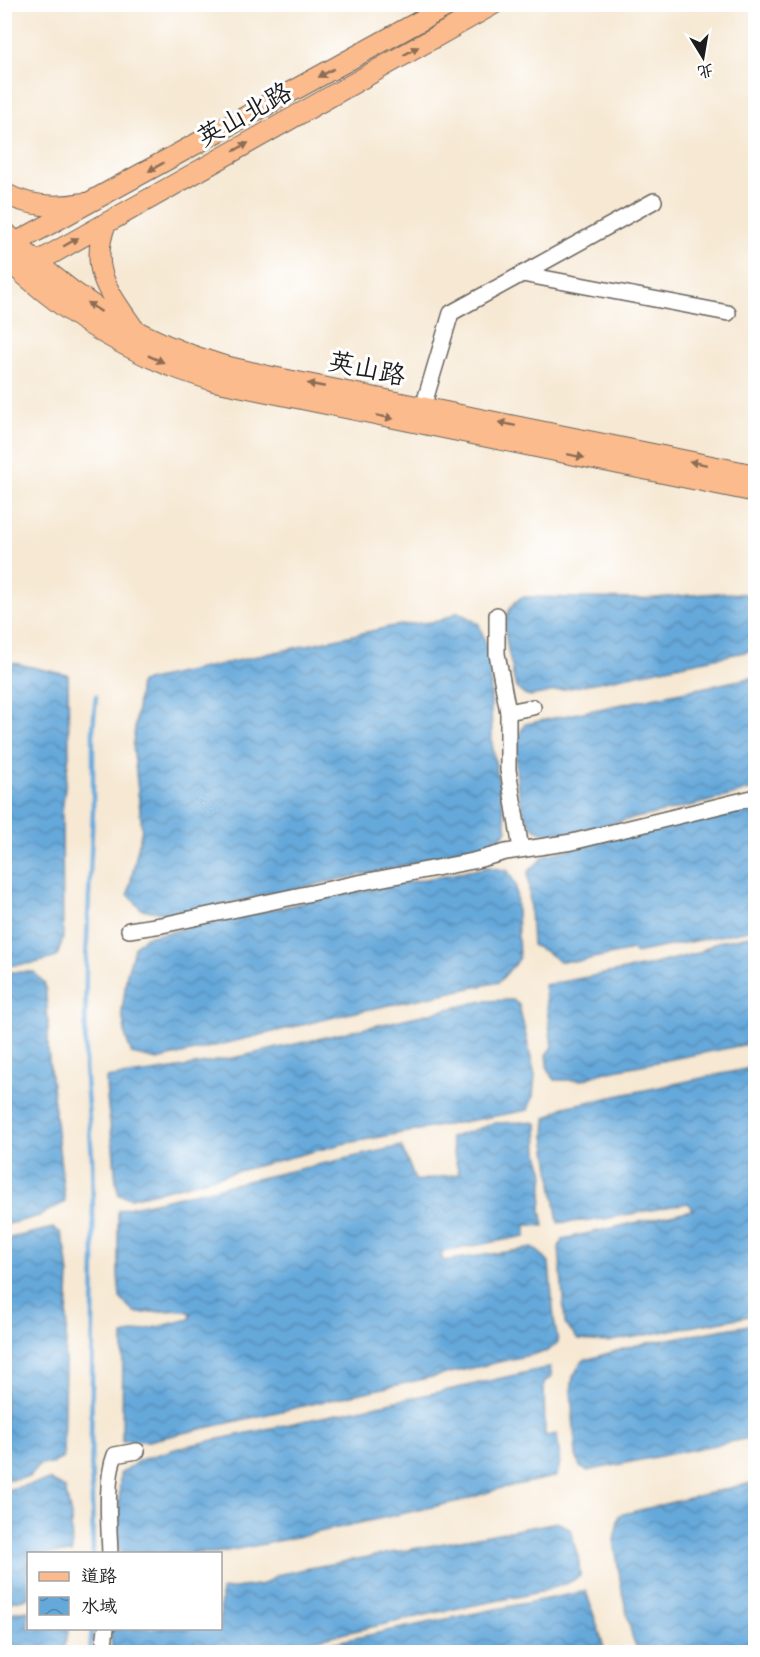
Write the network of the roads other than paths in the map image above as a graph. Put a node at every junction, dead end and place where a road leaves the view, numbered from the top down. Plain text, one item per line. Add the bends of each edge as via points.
1 (451, 4) edge
2 (494, 4) edge
3 (4, 193) edge
4 (95, 200) junction
5 (654, 201) dead end
6 (106, 223) junction
7 (7, 245) edge
8 (28, 267) junction
9 (522, 274) junction
10 (728, 313) dead end
11 (135, 331) junction
12 (423, 407) junction
13 (756, 475) edge
14 (756, 492) edge
15 (497, 615) dead end
16 (532, 707) dead end
17 (508, 712) junction
18 (756, 797) edge
19 (521, 849) junction
20 (129, 930) dead end
21 (137, 1451) dead end
22 (110, 1552) edge
23 (106, 1630) edge
24 (103, 1653) edge

1 -> 4 main road, 英山北路
6 -> 2 main road, 英山北路
3 - 4 main road via 27,203 49,206
4 - 7 main road, 英山北路
5 - 9 lane
8 -> 6 main road, 英山北路
6 - 11 main road via 99,249 102,277
7 - 8 main road, 英山路
11 -> 8 main road, 英山路
8 -> 14 main road, 英山路 via 48,296 86,323 170,366 214,381
9 - 10 lane
9 - 12 lane via 451,313
12 -> 11 main road, 英山路 via 219,364
13 -> 12 main road, 英山路
15 - 17 lane via 497,654
16 - 17 lane
17 - 19 lane via 508,771
18 - 19 lane via 572,842
19 - 20 lane
21 - 22 lane via 116,1455 111,1466
23 - 24 lane

